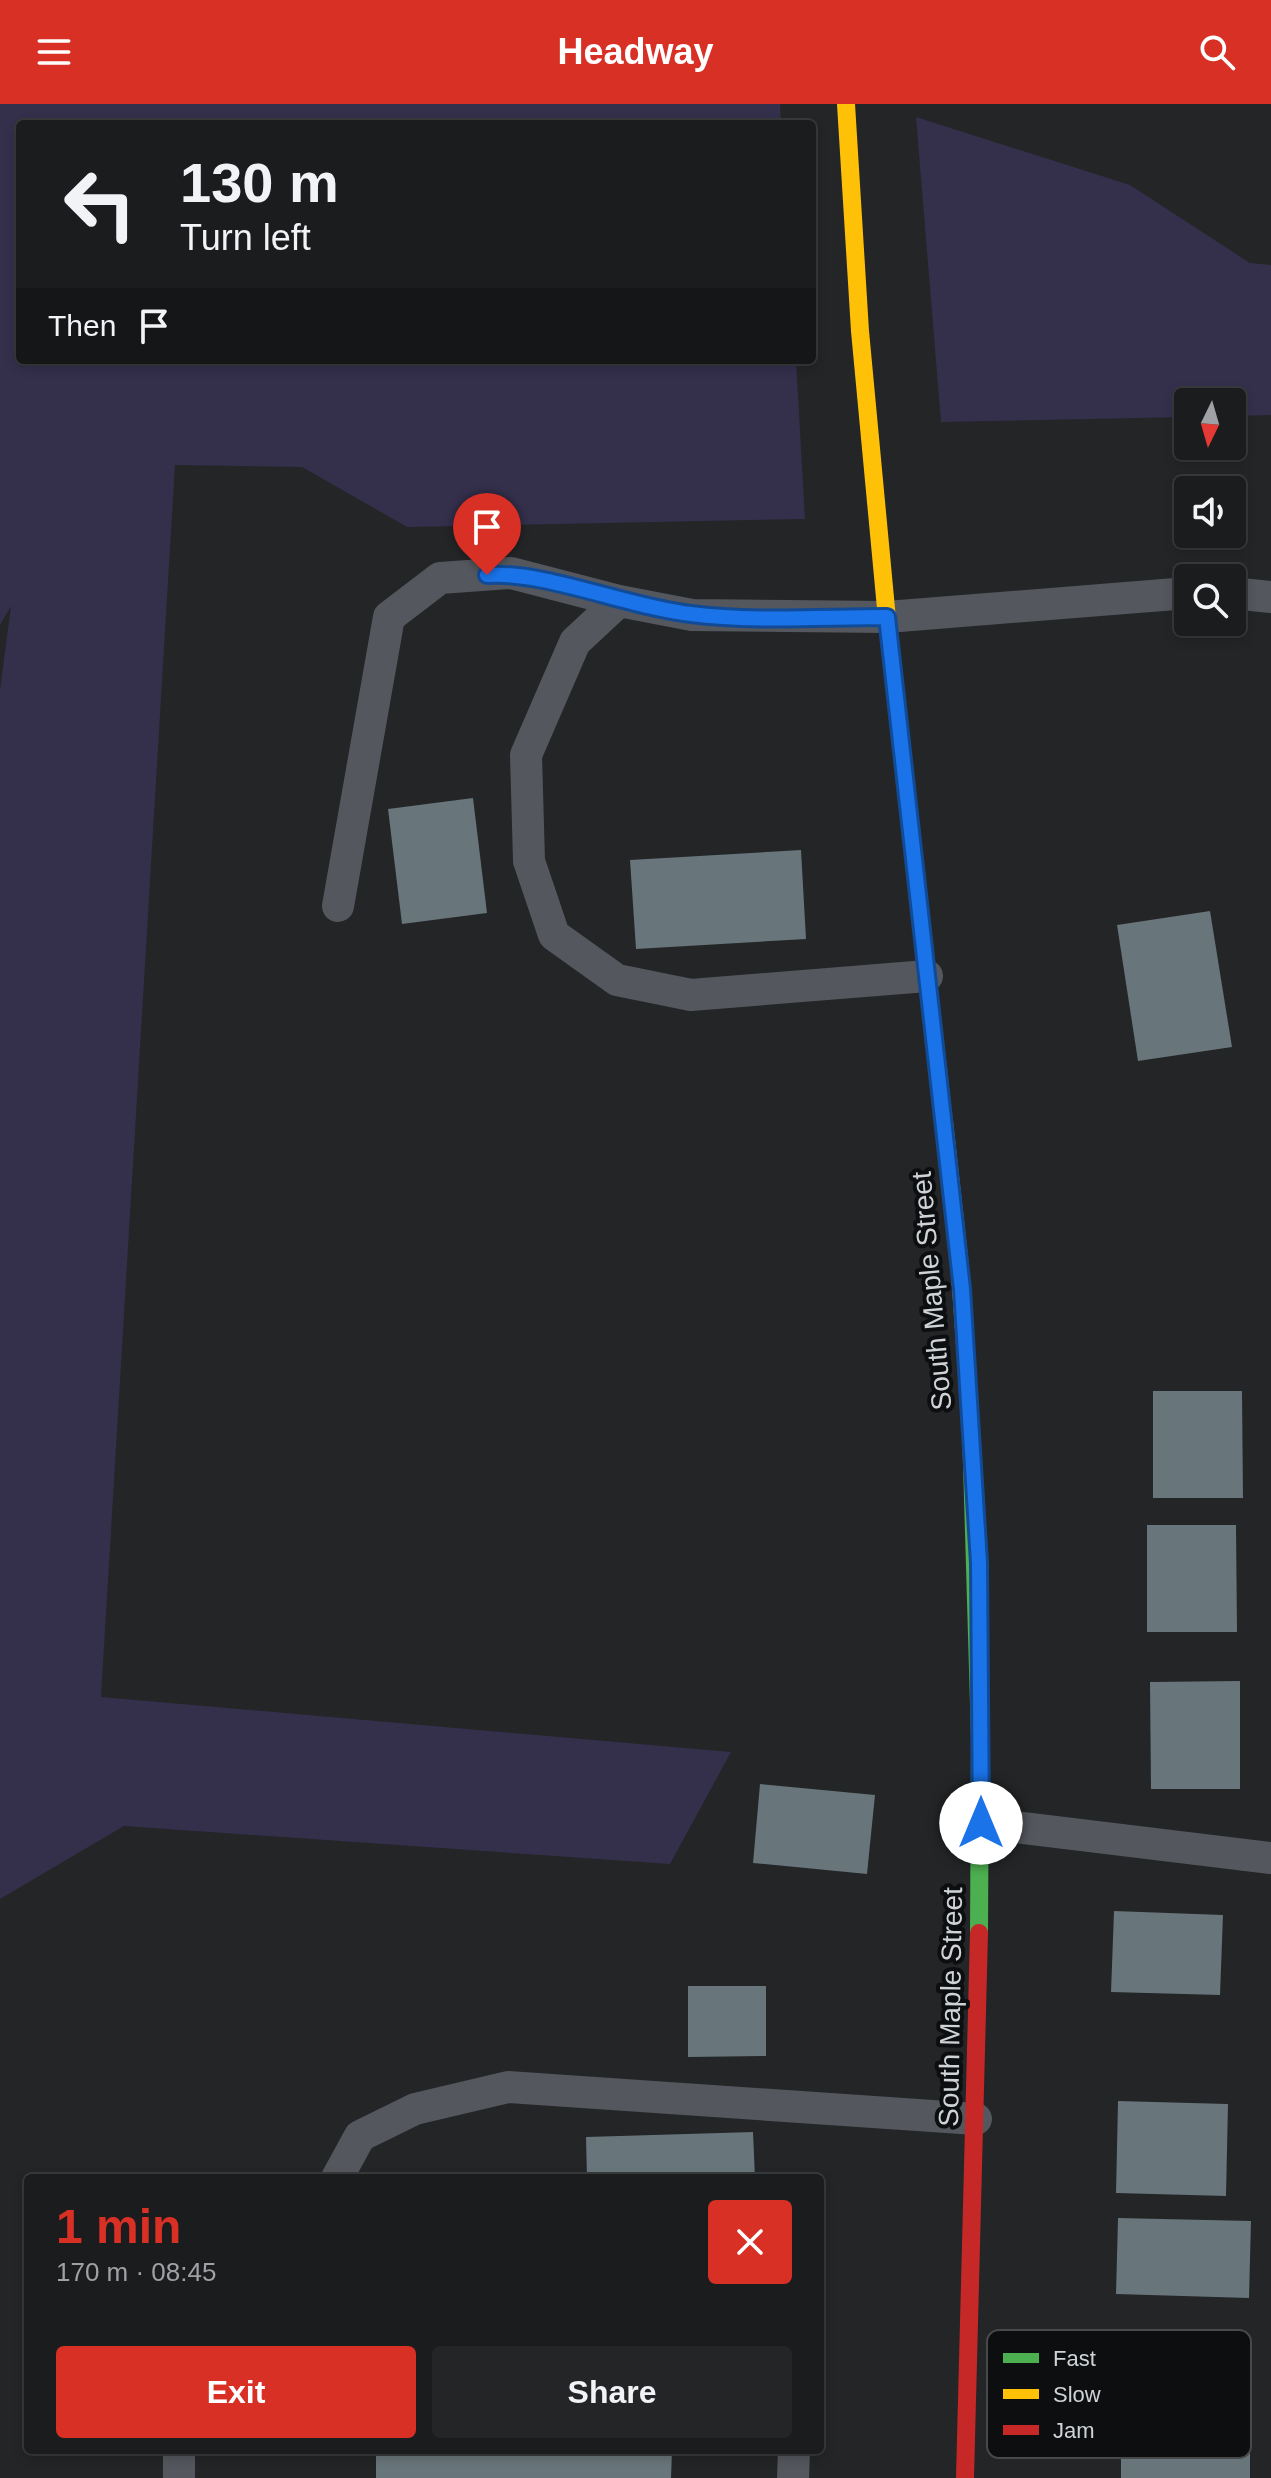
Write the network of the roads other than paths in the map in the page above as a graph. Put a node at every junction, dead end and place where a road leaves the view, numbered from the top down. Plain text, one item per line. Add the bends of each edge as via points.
1 (846, 104) edge
2 (1174, 594) edge
3 (1246, 594) edge
4 (1271, 597) edge
5 (619, 601) junction
6 (887, 617) junction
7 (338, 906) dead end
8 (927, 976) junction
9 (981, 1823) junction
10 (1271, 1858) edge
11 (976, 2119) junction
12 (339, 2174) edge
13 (179, 2454) edge
14 (794, 2454) edge
15 (179, 2478) edge
16 (793, 2478) edge
17 (965, 2478) edge

1 - 6 street, South Maple Street
2 - 6 lane
3 - 4 lane
5 - 6 lane via 692,615
5 - 7 lane via 511,573 440,578 389,617
5 - 8 lane via 575,642 526,755 529,861 554,935 617,980 691,995
6 - 8 street, South Maple Street
8 - 9 street, South Maple Street via 965,1335 979,1563
9 - 10 lane
9 - 11 street, South Maple Street
11 - 12 lane via 508,2087 415,2109 360,2136
11 - 17 street, South Maple Street
13 - 15 lane
14 - 16 lane

